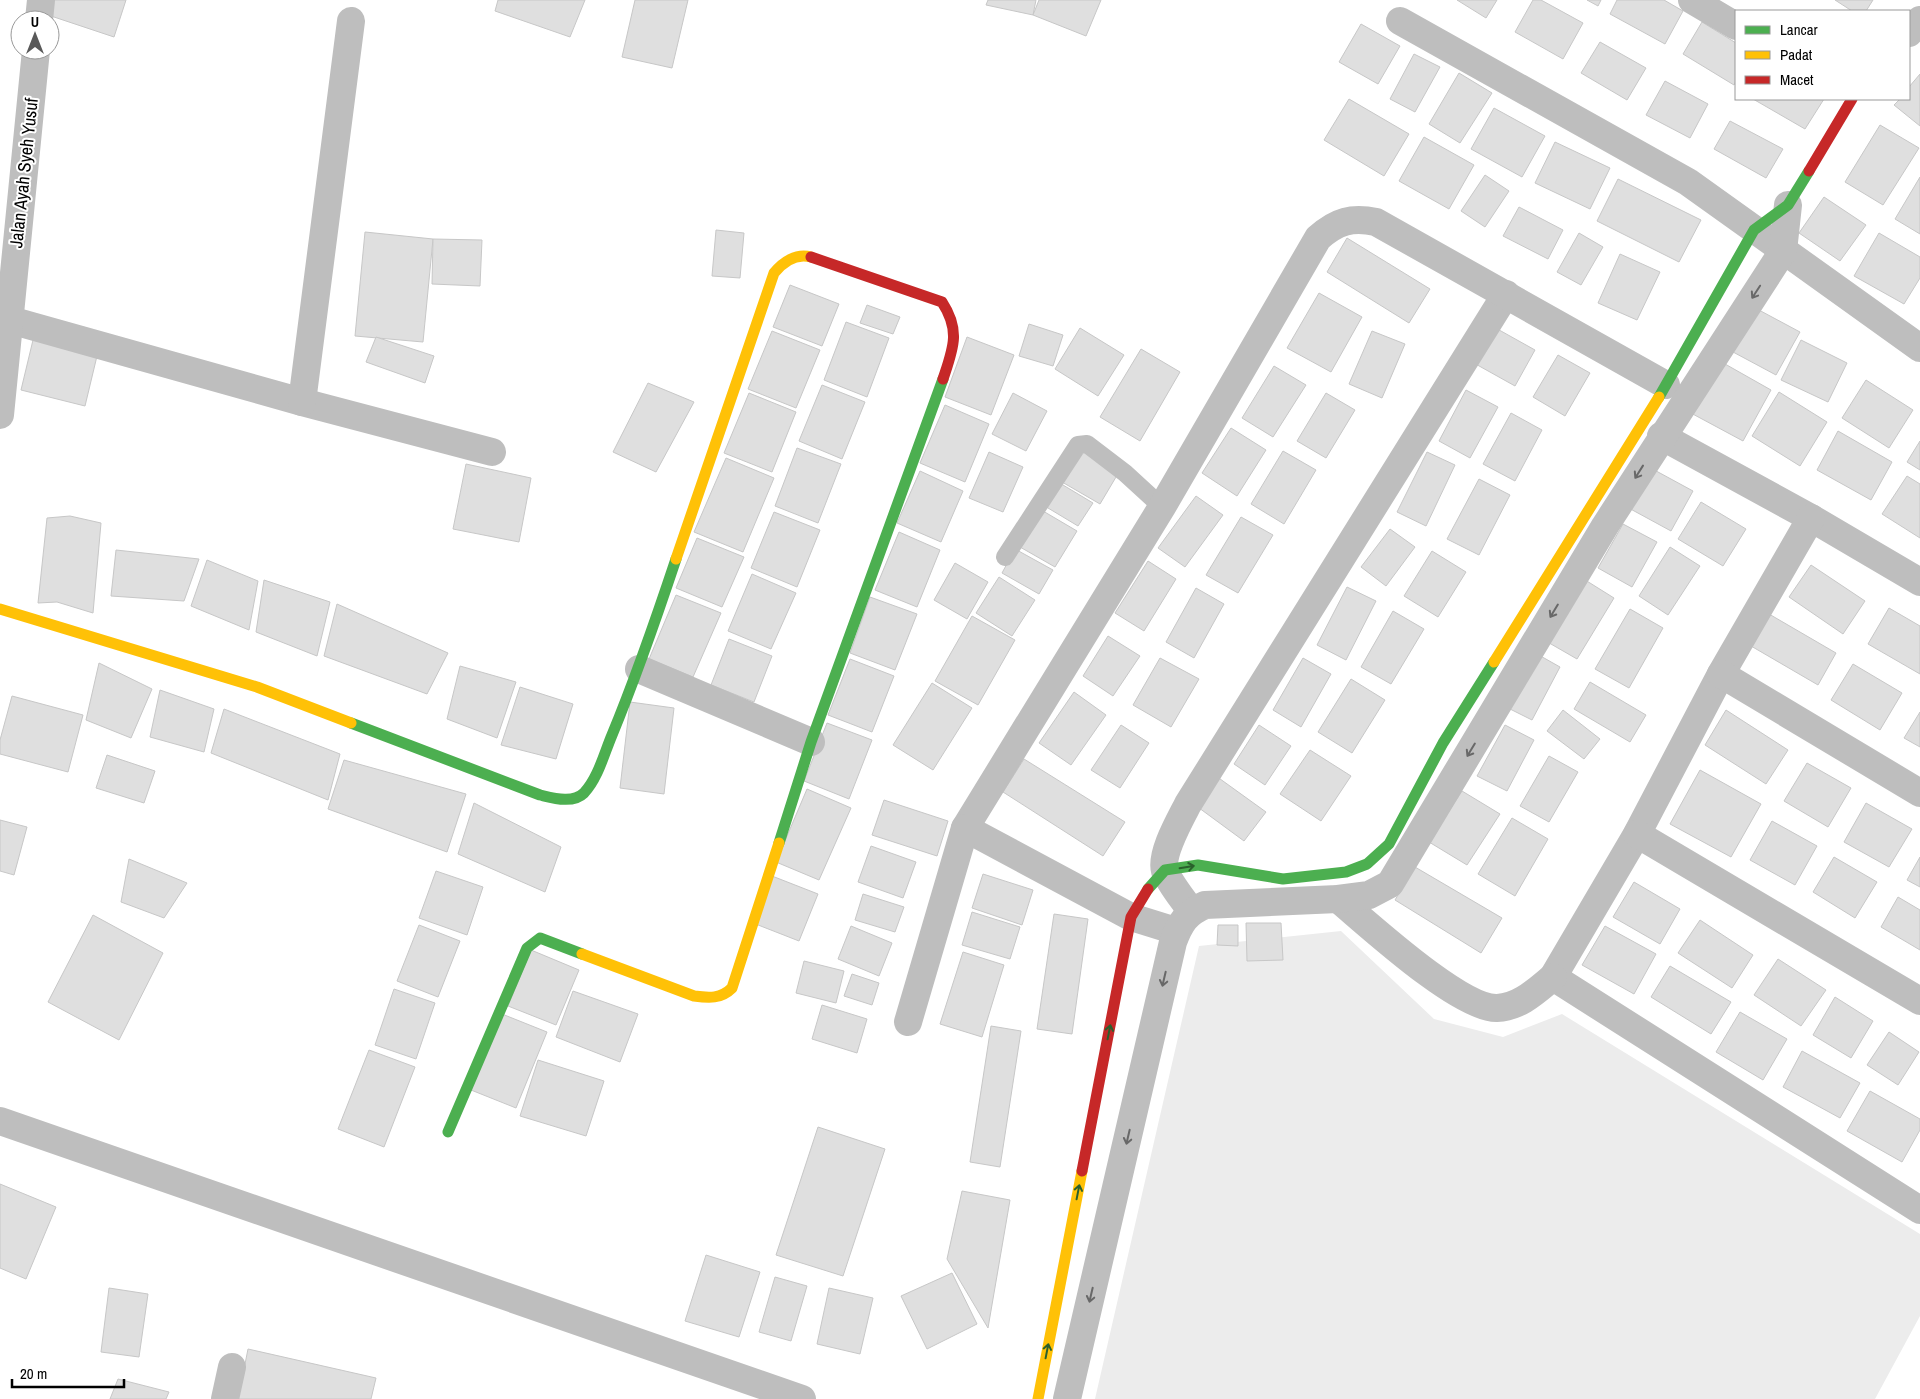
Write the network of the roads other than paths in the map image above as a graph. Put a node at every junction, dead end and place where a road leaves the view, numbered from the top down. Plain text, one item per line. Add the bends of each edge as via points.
1 (1692, 0) edge
2 (351, 20) dead end
3 (1400, 20) dead end
4 (1920, 20) edge
5 (1735, 25) edge
6 (1910, 32) edge
7 (35, 60) edge
8 (1851, 100) edge
9 (1788, 206) junction
10 (1754, 230) junction
11 (1782, 251) junction
12 (1506, 294) junction
13 (10, 320) junction
14 (1920, 348) edge
15 (1666, 385) junction
16 (302, 402) junction
17 (0, 414) edge
18 (1662, 436) junction
19 (492, 452) dead end
20 (1162, 507) junction
21 (1811, 518) junction
22 (1005, 557) dead end
23 (1920, 582) edge
24 (0, 609) edge
25 (639, 669) junction
26 (1721, 674) junction
27 (810, 742) junction
28 (1920, 793) edge
29 (965, 828) junction
30 (1637, 834) junction
31 (1165, 870) junction
32 (1338, 899) junction
33 (1131, 916) junction
34 (1184, 921) junction
35 (1553, 977) junction
36 (1920, 1001) edge
37 (908, 1022) dead end
38 (0, 1121) edge
39 (448, 1132) dead end
40 (1920, 1210) edge
41 (232, 1367) dead end
42 (225, 1399) edge
43 (802, 1399) edge
44 (1038, 1399) edge
45 (1067, 1399) edge

1 - 5 street
2 - 16 street
3 - 10 street via 1688,182
4 - 6 street
7 - 13 street, Jalan Ayah Syeh Yusuf
8 - 9 street
9 - 10 street
9 - 11 street
10 - 11 street
10 - 15 street
11 - 14 street
11 -> 18 street
12 - 15 street
12 - 20 street via 1376,222 1359,218 1344,220 1329,228 1318,238
12 - 31 street via 1188,804 1172,838
13 - 16 street
13 - 17 street, Jalan Ayah Syeh Yusuf
31 -> 15 street via 1198,866 1282,878 1312,877 1346,872 1367,864 1389,844 1443,743
16 - 19 street
18 - 21 street
18 -> 32 street via 1390,884 1369,895
20 - 22 lane via 1087,444 1078,444
20 - 29 street
21 - 23 street
21 - 26 street
24 - 25 street via 257,687 557,799 583,794 595,776
25 - 27 street
25 - 27 street via 774,273 781,264 808,256 942,302 955,329 954,347
26 - 28 street
26 - 30 street
27 - 39 street via 732,988 724,996 694,996 540,938 527,948
29 - 33 street
29 - 37 street
30 - 35 street
30 - 36 street
31 - 33 street via 1151,884
31 - 34 street
32 - 34 street via 1205,905
32 - 35 street via 1427,972 1471,1002 1496,1008 1516,1004
33 - 34 street
44 -> 33 street
34 -> 45 street
35 - 40 street
38 - 43 street
41 - 42 street

